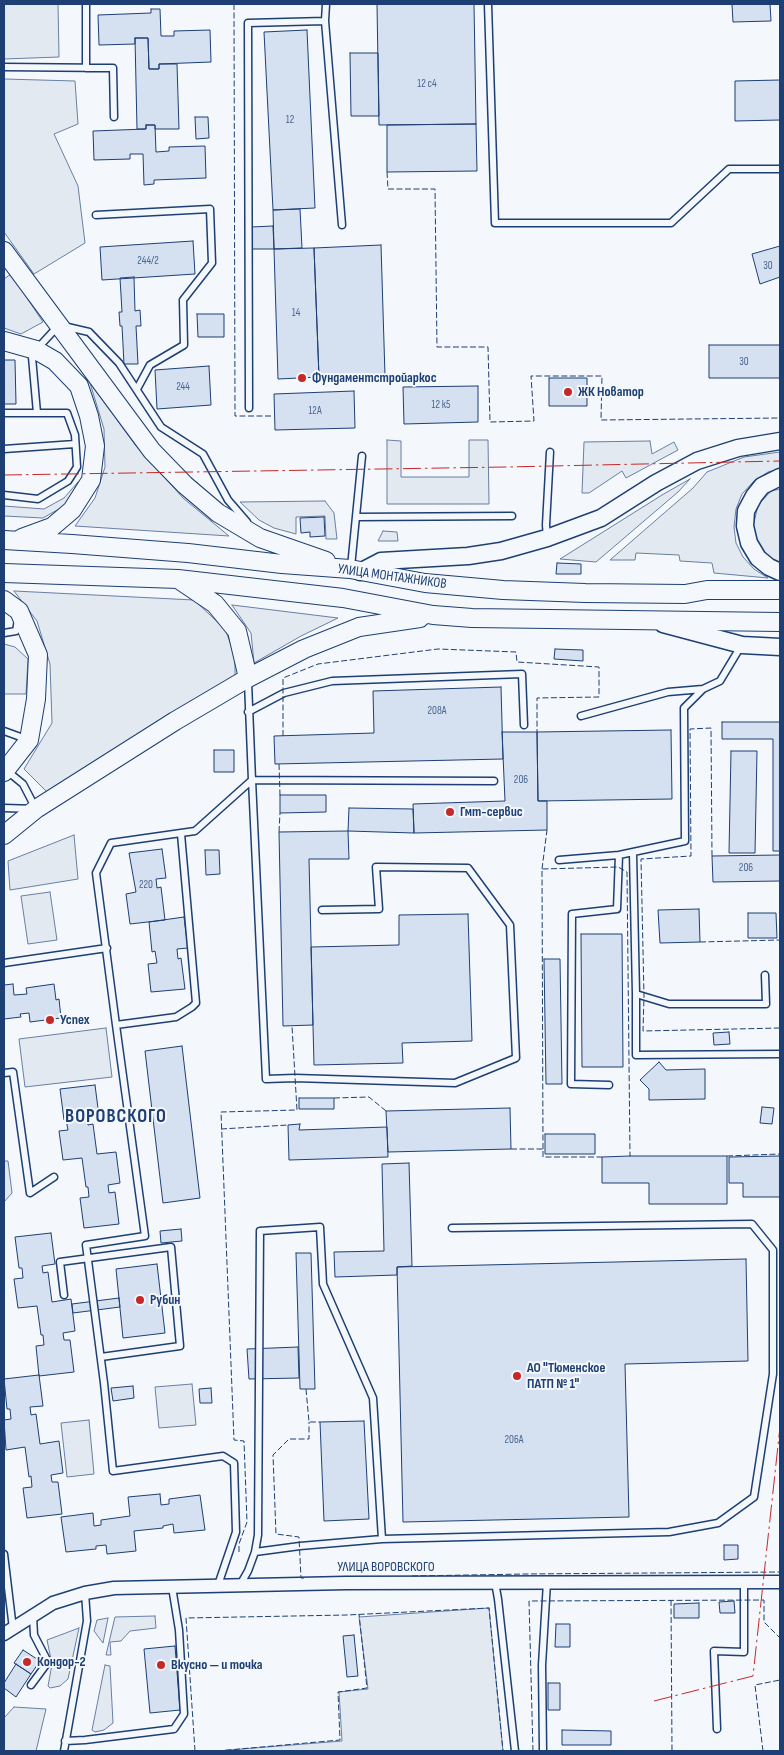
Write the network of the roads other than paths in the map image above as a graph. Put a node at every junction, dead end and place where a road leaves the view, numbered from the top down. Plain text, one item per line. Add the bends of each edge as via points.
1 (86, 4) edge
2 (326, 4) edge
3 (488, 4) edge
4 (326, 21) junction
5 (4, 66) edge
6 (86, 68) junction
7 (114, 117) dead end
8 (780, 169) edge
9 (96, 215) dead end
10 (342, 224) dead end
11 (6, 257) edge
12 (59, 325) junction
13 (4, 341) edge
14 (36, 350) junction
15 (137, 389) junction
16 (249, 408) dead end
17 (4, 413) edge
18 (37, 413) junction
19 (780, 441) edge
20 (75, 444) junction
21 (4, 449) edge
22 (550, 452) dead end
23 (362, 456) dead end
24 (780, 477) edge
25 (4, 495) edge
26 (512, 516) dead end
27 (356, 517) junction
28 (260, 538) junction
29 (547, 538) junction
30 (9, 540) edge
31 (355, 571) junction
32 (780, 572) edge
33 (4, 573) edge
34 (178, 579) junction
35 (780, 590) edge
36 (4, 600) edge
37 (19, 611) junction
38 (433, 615) junction
39 (644, 619) junction
40 (780, 622) edge
41 (4, 633) edge
42 (742, 645) junction
43 (780, 648) edge
44 (248, 678) junction
45 (703, 689) junction
46 (248, 712) junction
47 (580, 716) dead end
48 (524, 725) dead end
49 (4, 731) edge
50 (29, 740) junction
51 (5, 771) edge
52 (252, 780) junction
53 (494, 781) dead end
54 (4, 808) edge
55 (36, 809) junction
56 (181, 834) junction
57 (4, 835) edge
58 (633, 853) junction
59 (619, 855) junction
60 (559, 860) dead end
61 (322, 910) dead end
62 (107, 948) junction
63 (4, 963) edge
64 (764, 975) dead end
65 (636, 994) junction
66 (116, 1025) junction
67 (780, 1054) edge
68 (4, 1074) edge
69 (609, 1085) dead end
70 (54, 1177) dead end
71 (452, 1228) dead end
72 (88, 1258) junction
73 (64, 1295) dead end
74 (100, 1357) junction
75 (382, 1538) junction
76 (255, 1552) junction
77 (4, 1554) edge
78 (495, 1582) junction
79 (547, 1582) junction
80 (744, 1582) junction
81 (780, 1582) edge
82 (218, 1585) junction
83 (240, 1585) junction
84 (172, 1587) junction
85 (84, 1593) junction
86 (33, 1616) junction
87 (8, 1631) edge
88 (31, 1685) dead end
89 (717, 1729) dead end
90 (64, 1741) junction
91 (64, 1751) edge
92 (515, 1751) edge
93 (543, 1751) edge

1 - 6 lane
2 - 4 lane
3 - 8 lane via 496,224 671,223 729,169
4 - 10 lane
4 - 16 lane via 248,23
5 - 6 lane
6 - 7 lane via 113,68
9 - 15 lane via 210,209 212,263 183,300 184,345 150,365
11 - 12 main road
12 - 14 lane
12 - 15 lane via 89,332 119,363
12 - 28 main road via 152,450 184,485 218,513
13 - 14 main road
14 - 18 lane via 32,357
14 - 30 main road via 54,361 80,386 95,446 91,480 72,510 52,527
15 - 28 lane via 161,426 203,454 228,500
17 - 18 lane
18 - 20 lane via 66,414
19 - 29 street via 738,448 697,461 601,518
20 - 21 lane
20 - 25 lane via 77,468 68,481 38,499
22 - 29 lane
23 - 27 lane
24 - 32 street via 762,486 754,496 746,510 745,526 749,543 758,558
26 - 27 lane
27 - 31 lane
28 - 31 main road
29 - 31 street via 468,556 381,561
30 - 31 main road, УЛИЦА МОНТАЖНИКОВ via 188,553
31 - 35 main road, УЛИЦА МОНТАЖНИКОВ via 425,583 503,590 685,594 707,590
33 - 34 main road, УЛИЦА МОНТАЖНИКОВ
34 - 38 main road, УЛИЦА МОНТАЖНИКОВ via 343,598
34 - 44 main road via 215,604 237,631
36 - 37 main road
37 - 41 lane via 16,631
37 - 50 main road via 38,655 36,698
38 - 39 main road, УЛИЦА МОНТАЖНИКОВ
38 - 44 main road via 359,627 304,648
39 - 40 main road, УЛИЦА МОНТАЖНИКОВ
39 - 42 street
42 - 43 street
42 - 45 lane via 720,681
44 - 46 lane
44 - 55 main road
45 - 47 lane via 668,692
45 - 58 lane via 684,708 685,841
46 - 48 lane via 284,693 332,681 522,674
46 - 52 lane
49 - 50 lane
50 - 51 main road
51 - 55 lane via 23,784
52 - 53 lane
52 - 56 lane via 195,831
52 - 61 lane via 266,1079 454,1082 516,1058 510,925 468,868 376,867 379,908
54 - 55 lane
55 - 57 main road
56 - 62 lane via 111,844 96,873
56 - 66 lane via 196,1002 176,1017
58 - 59 lane
58 - 65 lane
59 - 60 lane
59 - 69 lane via 617,909 572,914 572,1084
62 - 63 lane
62 - 66 lane
64 - 65 lane via 766,1004 670,1004
65 - 67 lane via 636,1055
66 - 72 lane via 145,1236 86,1245
68 - 70 lane via 12,1072 30,1193
71 - 75 lane via 752,1224 773,1250 773,1374 754,1497 718,1523 669,1532
72 - 73 lane via 60,1262
72 - 74 lane
72 - 74 lane via 171,1247 180,1346
74 - 82 lane via 113,1471 223,1456 234,1463 236,1532
75 - 76 lane
75 - 76 lane via 373,1398 323,1284 320,1227 260,1231 258,1535
76 - 83 lane
77 - 87 lane
78 - 79 street, УЛИЦА ВОРОВСКОГО
78 - 83 street, УЛИЦА ВОРОВСКОГО
78 - 92 lane
79 - 80 street, УЛИЦА ВОРОВСКОГО
79 - 93 lane via 542,1665
80 - 81 street, УЛИЦА ВОРОВСКОГО
80 - 89 lane via 744,1652 714,1651
82 - 83 street, УЛИЦА ВОРОВСКОГО
82 - 84 street, УЛИЦА ВОРОВСКОГО
84 - 85 street, УЛИЦА ВОРОВСКОГО via 114,1588
84 - 90 lane via 179,1630 184,1714 174,1729
85 - 86 street, УЛИЦА ВОРОВСКОГО via 53,1603
85 - 90 lane via 87,1621
86 - 87 street, УЛИЦА ВОРОВСКОГО
86 - 88 lane via 34,1635 48,1662
90 - 91 lane

